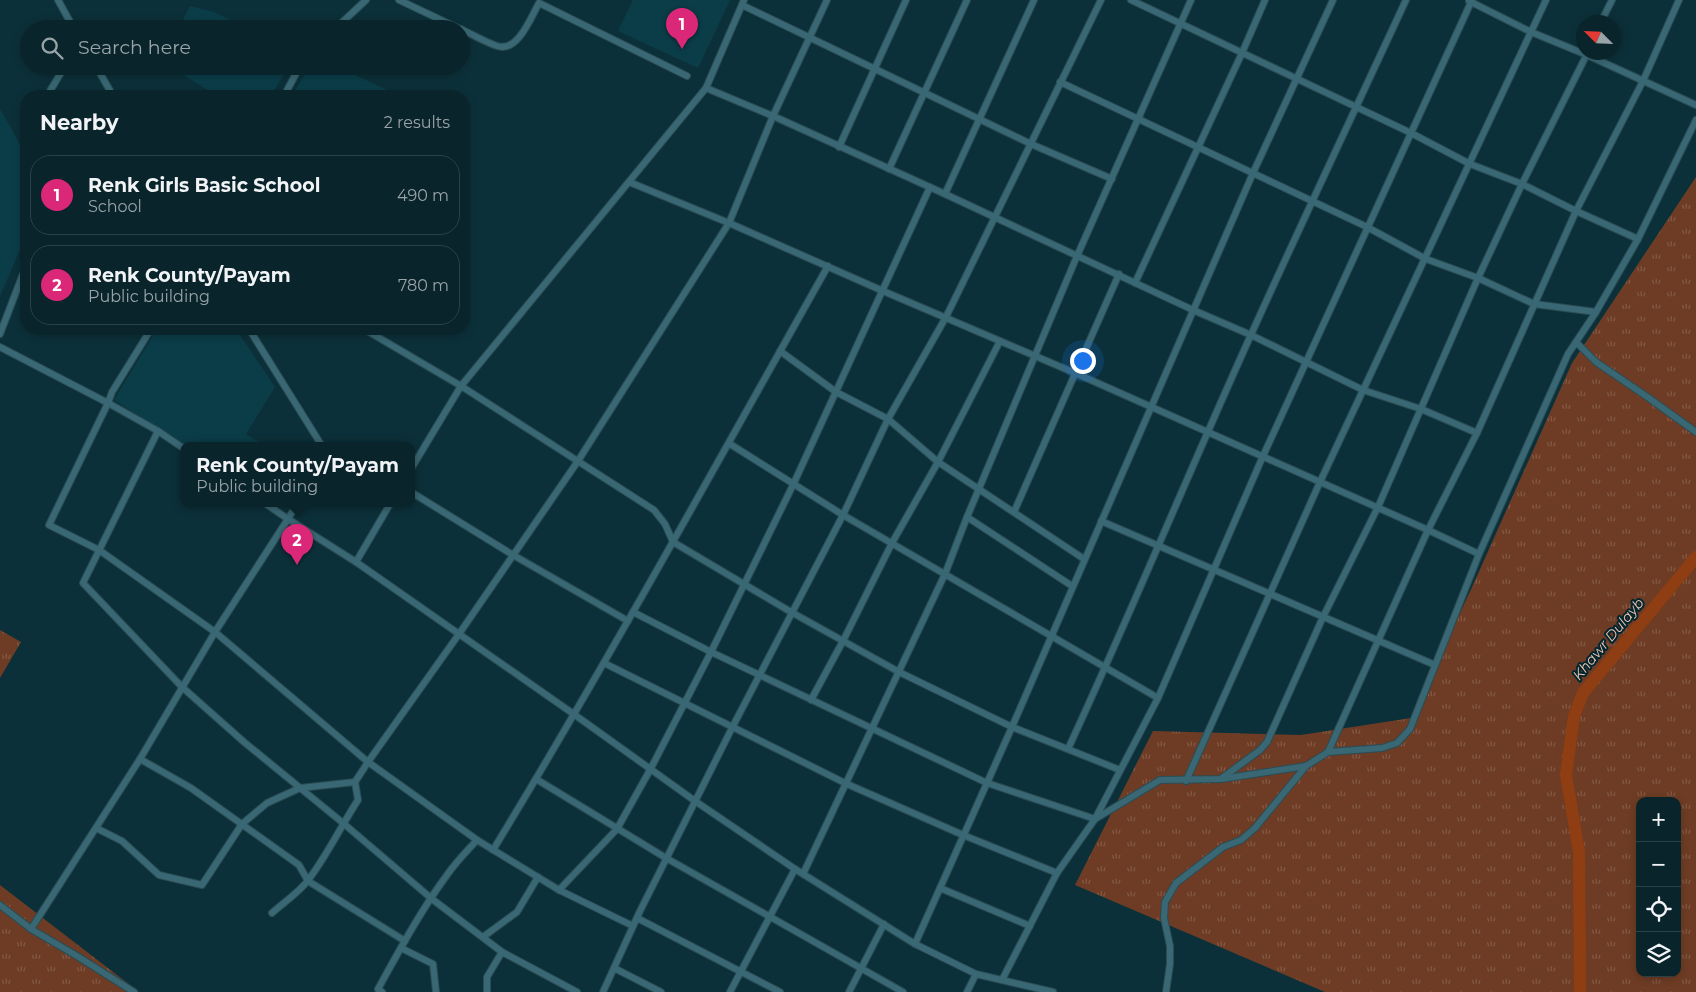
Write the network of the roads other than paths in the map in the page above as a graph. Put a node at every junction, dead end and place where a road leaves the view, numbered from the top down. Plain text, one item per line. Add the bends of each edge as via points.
1 (58, 0) edge
2 (366, 0) edge
3 (399, 0) edge
4 (827, 0) edge
5 (906, 0) edge
6 (967, 0) edge
7 (1034, 0) edge
8 (1100, 0) edge
9 (1131, 0) edge
10 (1192, 0) edge
11 (1265, 0) edge
12 (1333, 0) edge
13 (1406, 0) edge
14 (1470, 0) edge
15 (1546, 0) edge
16 (1612, 0) edge
17 (1680, 0) edge
18 (540, 1) edge
19 (743, 2) edge
20 (1604, 15) edge
21 (69, 20) edge
22 (345, 20) edge
23 (442, 20) edge
24 (1180, 24) junction
25 (1531, 32) junction
26 (470, 33) edge
27 (810, 37) junction
28 (1576, 50) edge
29 (1242, 53) junction
30 (1584, 60) edge
31 (1599, 60) edge
32 (875, 68) junction
33 (59, 75) edge
34 (101, 75) edge
35 (295, 75) edge
36 (687, 76) dead end
37 (1297, 79) junction
38 (1643, 81) junction
39 (1060, 82) junction
40 (706, 88) junction
41 (50, 90) edge
42 (110, 90) edge
43 (287, 90) edge
44 (925, 92) junction
45 (1696, 105) edge
46 (1356, 107) junction
47 (773, 116) junction
48 (980, 118) junction
49 (1138, 120) junction
50 (1696, 120) edge
51 (1411, 132) junction
52 (1031, 144) junction
53 (839, 147) junction
54 (1198, 147) junction
55 (1470, 164) junction
56 (889, 169) junction
57 (1254, 173) junction
58 (1112, 179) junction
59 (629, 182) junction
60 (1522, 184) junction
61 (930, 187) junction
62 (945, 194) junction
63 (1313, 202) junction
64 (1576, 211) junction
65 (995, 218) junction
66 (729, 223) junction
67 (1367, 228) junction
68 (1638, 239) junction
69 (1077, 256) junction
70 (1426, 259) junction
71 (828, 266) junction
72 (1118, 274) junction
73 (1478, 278) junction
74 (20, 282) edge
75 (1135, 282) junction
76 (883, 291) junction
77 (1534, 304) junction
78 (1193, 310) junction
79 (1596, 312) junction
80 (946, 317) junction
81 (0, 334) edge
82 (147, 335) edge
83 (253, 335) edge
84 (374, 335) edge
85 (1251, 335) junction
86 (1000, 341) junction
87 (1576, 342) junction
88 (0, 347) edge
89 (780, 351) junction
90 (1035, 357) junction
91 (1306, 362) junction
92 (1075, 373) junction
93 (461, 386) junction
94 (1363, 390) junction
95 (836, 392) junction
96 (108, 403) junction
97 (1151, 406) junction
98 (1421, 410) junction
99 (888, 419) junction
100 (158, 431) junction
101 (1208, 432) junction
102 (1696, 432) edge
103 (1477, 433) junction
104 (320, 442) edge
105 (730, 444) junction
106 (180, 446) edge
107 (1263, 456) junction
108 (578, 460) junction
109 (415, 462) edge
110 (938, 462) junction
111 (1320, 482) junction
112 (793, 485) junction
113 (980, 489) junction
114 (415, 494) edge
115 (270, 507) edge
116 (295, 507) edge
117 (388, 507) edge
118 (1378, 507) junction
119 (1014, 512) junction
120 (843, 515) junction
121 (967, 517) junction
122 (288, 519) junction
123 (1101, 521) junction
124 (1428, 530) junction
125 (673, 542) junction
126 (892, 543) junction
127 (1158, 545) junction
128 (98, 550) junction
129 (513, 554) junction
130 (1478, 554) junction
131 (1084, 559) junction
132 (356, 562) junction
133 (1213, 569) junction
134 (946, 574) junction
135 (744, 586) junction
136 (1072, 586) junction
137 (1270, 593) junction
138 (633, 612) junction
139 (791, 612) junction
140 (1323, 617) junction
141 (628, 621) junction
142 (215, 632) junction
143 (459, 634) junction
144 (1052, 636) junction
145 (1379, 640) junction
146 (843, 641) junction
147 (711, 652) junction
148 (604, 663) junction
149 (1435, 665) junction
150 (1106, 667) junction
151 (899, 672) junction
152 (759, 675) junction
153 (182, 687) junction
154 (1158, 698) junction
155 (811, 700) junction
156 (685, 704) junction
157 (574, 714) junction
158 (732, 726) junction
159 (1012, 727) junction
160 (873, 729) junction
161 (1068, 749) junction
162 (1328, 752) junction
163 (140, 759) junction
164 (368, 762) junction
165 (1306, 766) junction
166 (650, 770) junction
167 (1120, 770) junction
168 (536, 779) junction
169 (1221, 779) junction
170 (1186, 781) junction
171 (356, 782) junction
172 (987, 783) junction
173 (846, 784) junction
174 (300, 788) junction
175 (695, 801) junction
176 (1095, 820) junction
177 (343, 823) junction
178 (242, 824) junction
179 (96, 828) junction
180 (616, 829) junction
181 (963, 835) junction
182 (478, 840) junction
183 (493, 850) junction
184 (666, 858) junction
185 (795, 869) junction
186 (1057, 873) junction
187 (803, 874) junction
188 (538, 877) junction
189 (308, 881) junction
190 (940, 888) junction
191 (559, 890) junction
192 (432, 899) junction
193 (0, 905) edge
194 (272, 913) dead end
195 (637, 918) junction
196 (769, 918) junction
197 (884, 924) junction
198 (633, 926) junction
199 (1030, 926) junction
200 (31, 929) junction
201 (483, 938) junction
202 (405, 941) junction
203 (915, 944) junction
204 (401, 948) junction
205 (502, 952) junction
206 (614, 968) junction
207 (861, 969) junction
208 (741, 972) junction
209 (976, 974) junction
210 (1002, 980) junction
211 (134, 992) edge
212 (382, 992) edge
213 (436, 992) edge
214 (487, 992) edge
215 (578, 992) edge
216 (603, 992) edge
217 (661, 992) edge
218 (730, 992) edge
219 (780, 992) edge
220 (849, 992) edge
221 (903, 992) edge
222 (967, 992) edge
223 (1052, 992) edge
224 (1166, 992) edge

1 - 21 street
2 - 22 street
3 - 23 street
4 - 27 street
5 - 32 street
6 - 44 street
7 - 48 street
8 - 39 street
9 - 24 street
10 - 24 street
11 - 29 street
12 - 37 street
13 - 46 street
14 - 25 street
14 - 51 street
15 - 25 street
16 - 20 street
17 - 38 street
18 - 26 street via 517,42 499,47
18 - 36 street
19 - 27 street
19 - 40 street
24 - 29 street
24 - 49 street
25 - 28 street
25 - 55 street
27 - 32 street
27 - 47 street
29 - 37 street
29 - 54 street
30 - 60 street
31 - 38 street
32 - 44 street
32 - 53 street
33 - 41 street
34 - 42 street
35 - 43 street
37 - 46 street
37 - 57 street
38 - 45 street
38 - 64 street
39 - 49 street
39 - 52 street
40 - 47 street
40 - 59 street
44 - 48 street
44 - 56 street
46 - 51 street
46 - 63 street
47 - 53 street
47 - 66 street
48 - 52 street
48 - 62 street
49 - 54 street
49 - 58 street
50 - 68 street
51 - 55 street
51 - 67 street
52 - 58 street
52 - 65 street
53 - 56 street
54 - 57 street
54 - 75 street
55 - 60 street
55 - 70 street
56 - 61 street
57 - 63 street
57 - 78 street
58 - 69 street
59 - 66 street
59 - 93 street
60 - 64 street
60 - 73 street
61 - 62 street
61 - 76 street
62 - 65 street
63 - 67 street
63 - 85 street
64 - 68 street
64 - 77 street
65 - 69 street
65 - 80 street
66 - 71 street
66 - 108 street
67 - 70 street
67 - 91 street
68 - 79 street
69 - 72 street
69 - 90 street
70 - 73 street
70 - 94 street
71 - 76 street
71 - 89 street
72 - 75 street
72 - 92 street
73 - 77 street
73 - 98 street
74 - 81 street
75 - 78 street
76 - 80 street
76 - 95 street
77 - 79 street
77 - 103 street
78 - 85 street
78 - 97 street
79 - 87 street
80 - 86 street
80 - 99 street
82 - 96 street
83 - 104 street
84 - 93 street
85 - 91 street
85 - 101 street
86 - 90 street
86 - 110 street
87 - 102 street via 1596,362
87 - 130 street
88 - 96 street
89 - 95 street
89 - 105 street
90 - 92 street
90 - 113 street
91 - 94 street
91 - 107 street
92 - 97 street
92 - 119 street
93 - 108 street
93 - 109 street
94 - 98 street
94 - 111 street
95 - 99 street
95 - 112 street
96 - 100 street
96 - 128 street via 48,526
97 - 101 street
97 - 123 street
98 - 103 street
98 - 118 street
99 - 110 street
99 - 120 street
100 - 106 street
100 - 128 street
101 - 107 street
101 - 127 street
103 - 124 street
105 - 112 street
105 - 125 street
107 - 111 street
107 - 133 street
108 - 125 street via 654,510
108 - 129 street
110 - 113 street
110 - 126 street
111 - 118 street
111 - 137 street
112 - 120 street
112 - 135 street
113 - 119 street
113 - 121 street
114 - 129 street
115 - 122 street
116 - 122 street
117 - 132 street
118 - 124 street
118 - 140 street
119 - 131 street
120 - 126 street
120 - 139 street
121 - 134 street
121 - 136 street
122 - 132 street
122 - 142 street
123 - 127 street
123 - 131 street
124 - 130 street
124 - 145 street
125 - 135 street
125 - 138 street
126 - 134 street
126 - 146 street
127 - 133 street
127 - 150 street
128 - 142 street
128 - 153 street via 83,583
129 - 141 street
129 - 143 street
130 - 149 street
131 - 136 street
132 - 143 street
133 - 137 street
133 - 154 street
134 - 144 street
134 - 151 street
135 - 139 street
135 - 147 street
136 - 144 street
137 - 140 street
137 - 170 street
138 - 141 street
138 - 147 street
139 - 146 street
139 - 152 street
140 - 145 street
140 - 169 street via 1267,742
141 - 148 street
142 - 153 street
142 - 164 street
143 - 157 street
143 - 164 street
144 - 150 street
144 - 159 street
145 - 149 street
145 - 162 street
146 - 151 street
146 - 155 street
147 - 152 street
147 - 156 street
148 - 156 street
148 - 157 street
149 - 162 street via 1410,730 1397,743 1382,748
150 - 154 street
150 - 161 street
151 - 159 street
151 - 160 street
152 - 155 street
152 - 158 street
153 - 163 street
153 - 174 street
154 - 167 street
155 - 160 street
156 - 158 street
156 - 166 street
157 - 166 street
157 - 168 street
158 - 173 street
158 - 175 street
159 - 161 street
159 - 172 street
160 - 172 street
160 - 173 street
161 - 167 street
162 - 165 street
163 - 178 street via 191,788
163 - 179 street
164 - 171 street
164 - 182 street
165 - 169 street
165 - 224 street via 1255,828 1241,840 1223,847 1176,883 1165,902 1164,918 1170,946
166 - 175 street
166 - 180 street
167 - 176 street
168 - 180 street
168 - 183 street
169 - 170 street
170 - 176 street via 1160,780
171 - 174 street
171 - 177 street via 358,800
172 - 176 street
172 - 181 street
173 - 181 street
173 - 187 street
174 - 177 street
174 - 178 street via 267,803
175 - 184 street
175 - 185 street
176 - 186 street
177 - 189 street
177 - 192 street
178 - 179 street via 202,885 159,875 122,841
178 - 189 street via 299,865
179 - 200 street
180 - 184 street
180 - 191 street
181 - 186 street
181 - 190 street
182 - 183 street
182 - 192 street via 447,874
183 - 188 street
184 - 195 street
184 - 196 street
185 - 187 street
185 - 196 street
186 - 199 street
187 - 197 street
188 - 191 street
188 - 201 street via 517,912
189 - 194 street
189 - 202 street
190 - 199 street
190 - 203 street
191 - 198 street
192 - 201 street
192 - 202 street
193 - 200 street
195 - 198 street
195 - 208 street
196 - 207 street
196 - 208 street
197 - 203 street
197 - 207 street
198 - 206 street
199 - 210 street
200 - 211 street
201 - 205 street
202 - 204 street
203 - 209 street
204 - 212 street via 378,989
204 - 213 street via 433,964
205 - 214 street via 487,978
205 - 215 street
206 - 216 street
206 - 217 street
207 - 220 street
207 - 221 street
208 - 218 street
208 - 219 street
209 - 210 street
209 - 222 street
210 - 223 street

